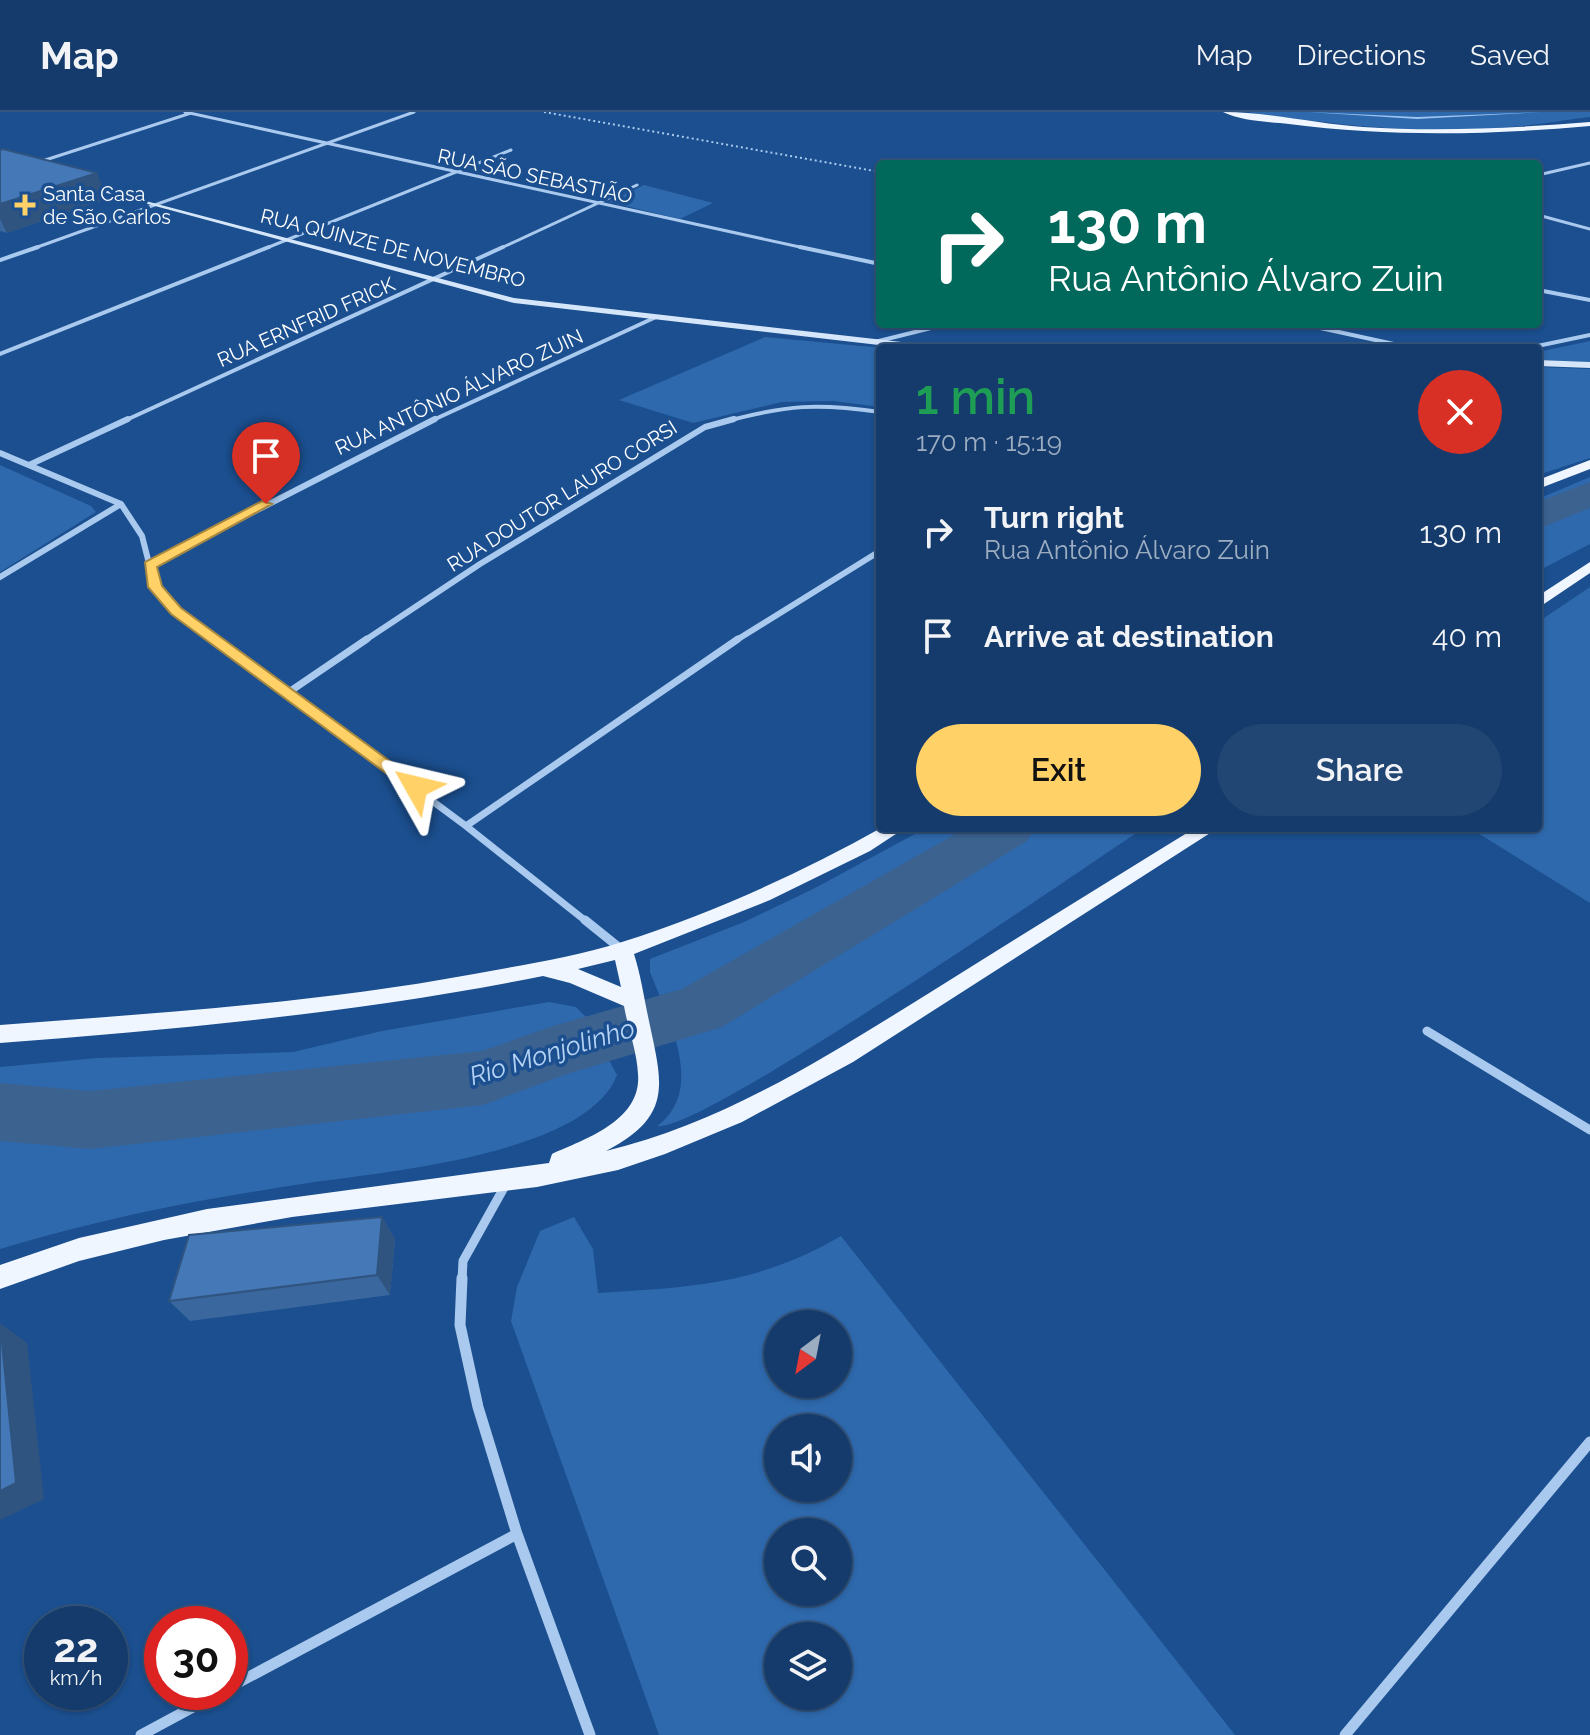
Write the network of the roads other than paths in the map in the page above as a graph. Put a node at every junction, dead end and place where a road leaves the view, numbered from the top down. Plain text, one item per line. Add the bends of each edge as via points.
1 (185, 112) edge
2 (414, 112) edge
3 (1227, 112) edge
4 (193, 113) edge
5 (1588, 124) edge
6 (325, 143) junction
7 (511, 150) dead end
8 (34, 163) edge
9 (1590, 163) edge
10 (26, 170) edge
11 (454, 173) junction
12 (41, 174) edge
13 (1542, 174) edge
14 (71, 182) edge
15 (637, 185) dead end
16 (155, 204) junction
17 (598, 204) junction
18 (1542, 216) edge
19 (1590, 229) edge
20 (286, 240) junction
21 (0, 260) edge
22 (876, 263) edge
23 (437, 279) junction
24 (1542, 291) edge
25 (1590, 300) edge
26 (656, 317) junction
27 (931, 328) edge
28 (1320, 328) edge
29 (1590, 335) edge
30 (875, 342) junction
31 (893, 344) edge
32 (1394, 344) edge
33 (1542, 345) edge
34 (0, 354) edge
35 (1542, 363) edge
36 (1590, 365) edge
37 (876, 411) edge
38 (0, 453) edge
39 (1590, 464) edge
40 (29, 465) junction
41 (1542, 483) edge
42 (121, 504) junction
43 (876, 553) edge
44 (150, 565) junction
45 (1590, 566) edge
46 (0, 577) edge
47 (1542, 600) edge
48 (289, 692) junction
49 (466, 826) junction
50 (888, 832) edge
51 (1203, 832) edge
52 (622, 950) junction
53 (544, 969) junction
54 (634, 1001) junction
55 (1427, 1031) dead end
56 (0, 1034) edge
57 (1590, 1130) edge
58 (508, 1181) junction
59 (0, 1277) edge
60 (1590, 1442) edge
61 (517, 1534) junction
62 (248, 1677) edge
63 (188, 1710) edge
64 (141, 1735) edge
65 (590, 1735) edge
66 (1345, 1735) edge

1 - 4 street, RUA SÃO SEBASTIÃO
2 - 6 street
3 - 5 main road via 1386,130 1496,131
4 - 6 street, RUA SÃO SEBASTIÃO
4 - 8 street
6 - 11 street, RUA SÃO SEBASTIÃO
6 - 16 street
7 - 11 street
9 - 13 street
10 - 12 main road
11 - 17 street, RUA SÃO SEBASTIÃO
11 - 20 street
14 - 16 main road, RUA QUINZE DE NOVEMBRO
15 - 17 street, RUA ERNFRID FRICK
16 - 20 main road, RUA QUINZE DE NOVEMBRO
16 - 21 street
17 - 22 street, RUA SÃO SEBASTIÃO
17 - 23 street, RUA ERNFRID FRICK
18 - 19 street
20 - 23 main road, RUA QUINZE DE NOVEMBRO
20 - 34 street
23 - 26 main road, RUA QUINZE DE NOVEMBRO via 514,300
23 - 40 street, RUA ERNFRID FRICK
24 - 25 street
26 - 30 main road, RUA QUINZE DE NOVEMBRO
26 - 44 street, RUA ANTÔNIO ÁLVARO ZUIN via 414,429
27 - 30 street
28 - 32 street
29 - 33 street
30 - 31 main road, RUA QUINZE DE NOVEMBRO
35 - 36 main road
37 - 48 street, RUA DOUTOR LAURO CORSI via 785,406 705,427 494,555
38 - 40 street
39 - 41 main road
40 - 42 street
42 - 44 street via 142,536
42 - 46 street
43 - 49 street via 743,636
44 - 48 street via 155,587 176,611
45 - 47 main road
48 - 49 street
49 - 52 street
50 - 52 main road via 782,887
51 - 58 main road via 849,1054 757,1103 657,1147
52 - 53 main road
52 - 54 main road
53 - 54 main road
53 - 56 main road via 314,1009
54 - 58 main road via 651,1081 635,1116 615,1136
55 - 57 street
58 - 59 main road via 329,1201 178,1227 45,1259
58 - 61 street via 463,1261 460,1325 478,1407
60 - 66 street
61 - 62 street
61 - 65 street
63 - 64 street

